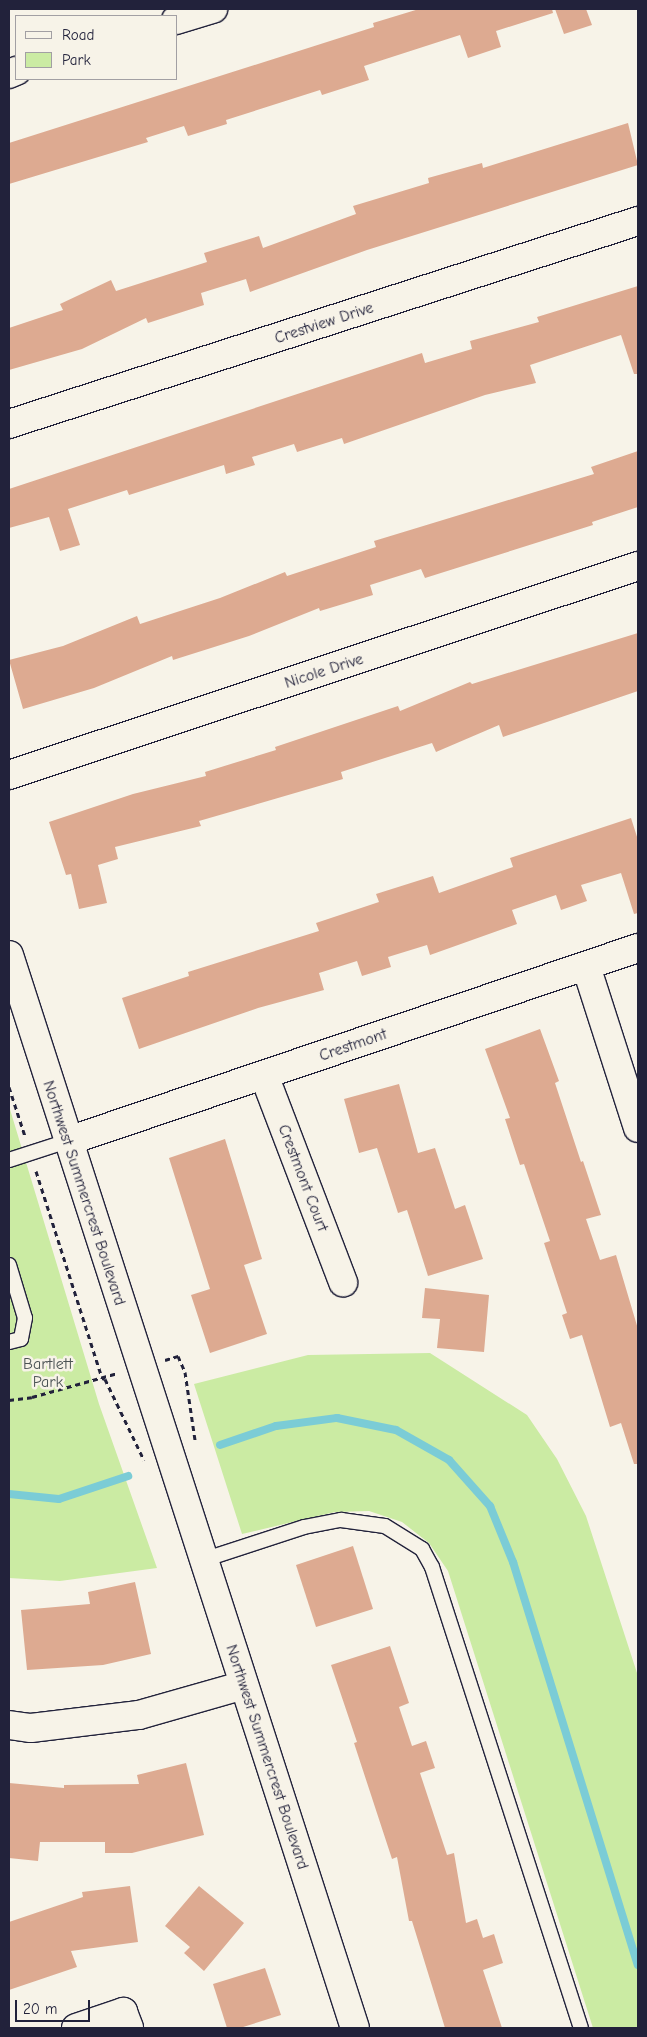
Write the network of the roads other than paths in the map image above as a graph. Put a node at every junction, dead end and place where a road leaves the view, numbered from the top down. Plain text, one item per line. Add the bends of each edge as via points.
1 (213, 9) edge
2 (178, 19) edge
3 (638, 221) edge
4 (9, 424) edge
5 (638, 566) edge
6 (9, 775) edge
7 (638, 948) edge
8 (9, 955) edge
9 (586, 966) junction
10 (264, 1075) junction
11 (638, 1128) edge
12 (68, 1142) junction
13 (9, 1160) edge
14 (9, 1265) edge
15 (11, 1282) edge
16 (343, 1282) dead end
17 (9, 1342) edge
18 (203, 1560) junction
19 (244, 1685) junction
20 (9, 1725) edge
21 (126, 2020) edge
22 (76, 2028) edge
23 (355, 2028) edge
24 (581, 2028) edge

1 - 2 street
3 - 4 street, Crestview Drive
5 - 6 street, Nicole Drive
7 - 9 street, Crestmont
8 - 12 street, Northwest Summercrest Boulevard
9 - 10 street, Crestmont
9 - 11 street
10 - 12 street, Crestmont
10 - 16 street, Crestmont Court
12 - 13 lane
12 - 18 street, Northwest Summercrest Boulevard
14 - 15 lane
15 - 17 lane via 25,1318 21,1339
18 - 19 street, Northwest Summercrest Boulevard
18 - 24 lane via 304,1527 341,1520 385,1526 422,1549 432,1567
19 - 20 street via 138,1715 31,1728
19 - 23 street, Northwest Summercrest Boulevard
21 - 22 street

